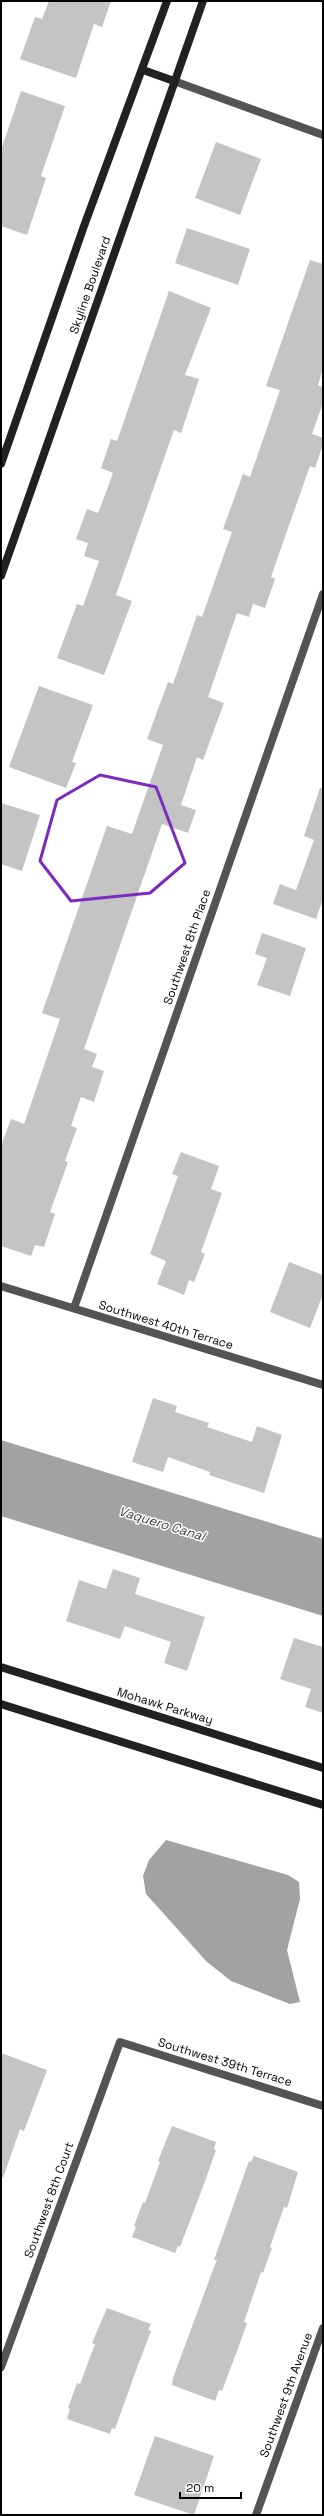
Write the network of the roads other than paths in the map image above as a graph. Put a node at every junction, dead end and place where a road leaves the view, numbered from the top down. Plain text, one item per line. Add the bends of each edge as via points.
1 (167, 1) edge
2 (202, 1) edge
3 (143, 70) junction
4 (174, 81) junction
5 (323, 135) edge
6 (1, 464) edge
7 (1, 576) edge
8 (323, 594) edge
9 (1, 1286) edge
10 (74, 1308) junction
11 (323, 1386) edge
12 (1, 1667) edge
13 (1, 1704) edge
14 (323, 1768) edge
15 (323, 1805) edge
16 (120, 2042) joint
17 (323, 2106) edge
18 (323, 2328) edge
19 (1, 2368) edge
20 (256, 2515) edge

1 - 3 street, Skyline Boulevard
2 - 4 street, Skyline Boulevard
3 - 4 street
3 - 6 street, Skyline Boulevard via 84,226
4 - 5 street
4 - 7 street, Skyline Boulevard
8 - 10 street, Southwest 8th Place
9 - 10 street, Southwest 40th Terrace
10 - 11 street, Southwest 40th Terrace
12 - 14 street, Mohawk Parkway
13 - 15 street
16 - 17 street, Southwest 39th Terrace
16 - 19 street, Southwest 8th Court
18 - 20 street, Southwest 9th Avenue

